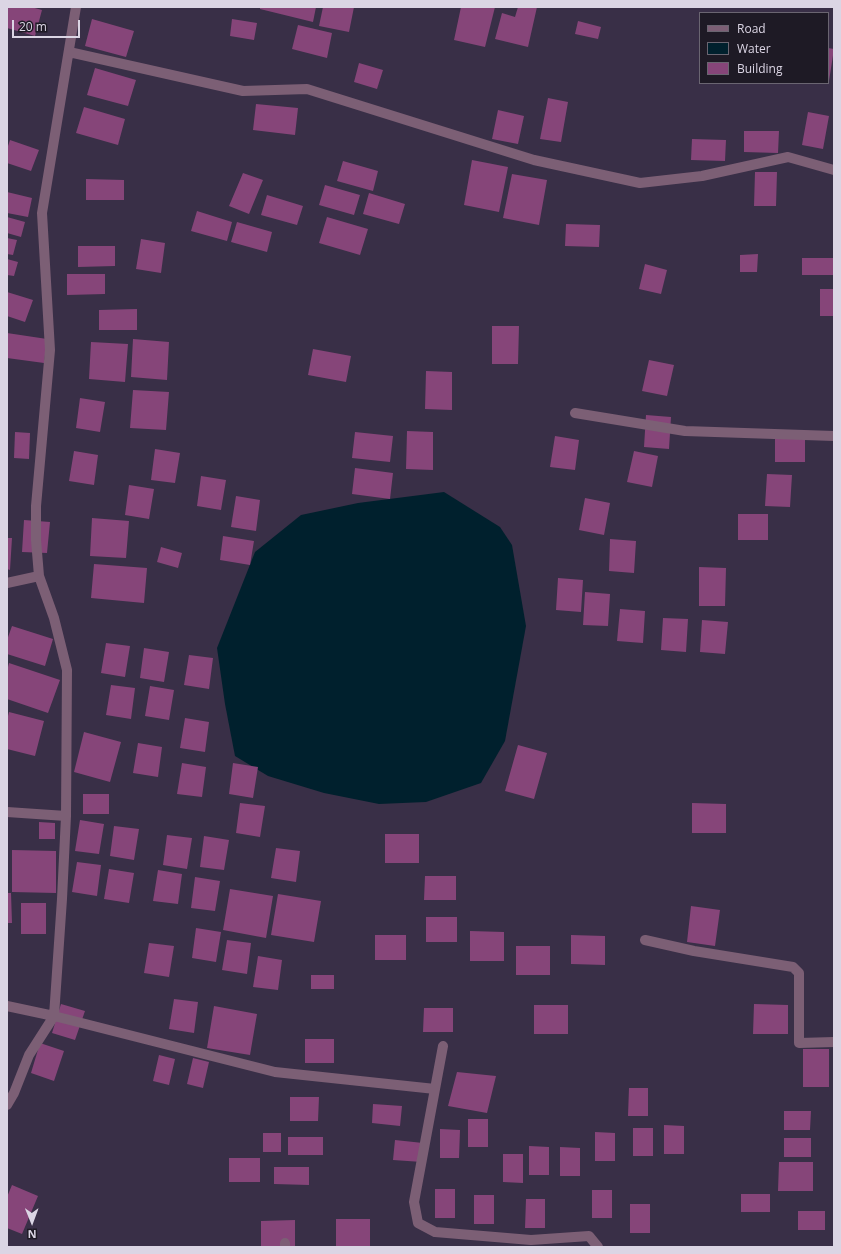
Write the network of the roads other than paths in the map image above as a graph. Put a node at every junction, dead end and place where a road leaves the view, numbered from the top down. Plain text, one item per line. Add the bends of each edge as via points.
1 (76, 7) edge
2 (69, 52) junction
3 (834, 170) edge
4 (575, 413) dead end
5 (834, 436) edge
6 (40, 576) junction
7 (7, 583) edge
8 (7, 812) edge
9 (66, 816) junction
10 (646, 940) dead end
11 (7, 1006) edge
12 (54, 1016) junction
13 (834, 1042) edge
14 (443, 1046) dead end
15 (435, 1089) junction
16 (7, 1105) edge
17 (598, 1247) edge

1 - 2 street
2 - 3 street via 243,91 307,89 534,160 640,183 702,176 788,157
2 - 6 street via 42,213 50,350 36,506
4 - 5 street via 685,432
6 - 7 street
6 - 9 street via 67,670
8 - 9 street
9 - 12 street
10 - 13 street via 694,951 793,967 799,973 799,1043
11 - 12 street
12 - 15 street via 275,1072
12 - 16 street via 29,1055
14 - 15 street
15 - 17 street via 414,1202 418,1223 435,1232 531,1240 589,1236

